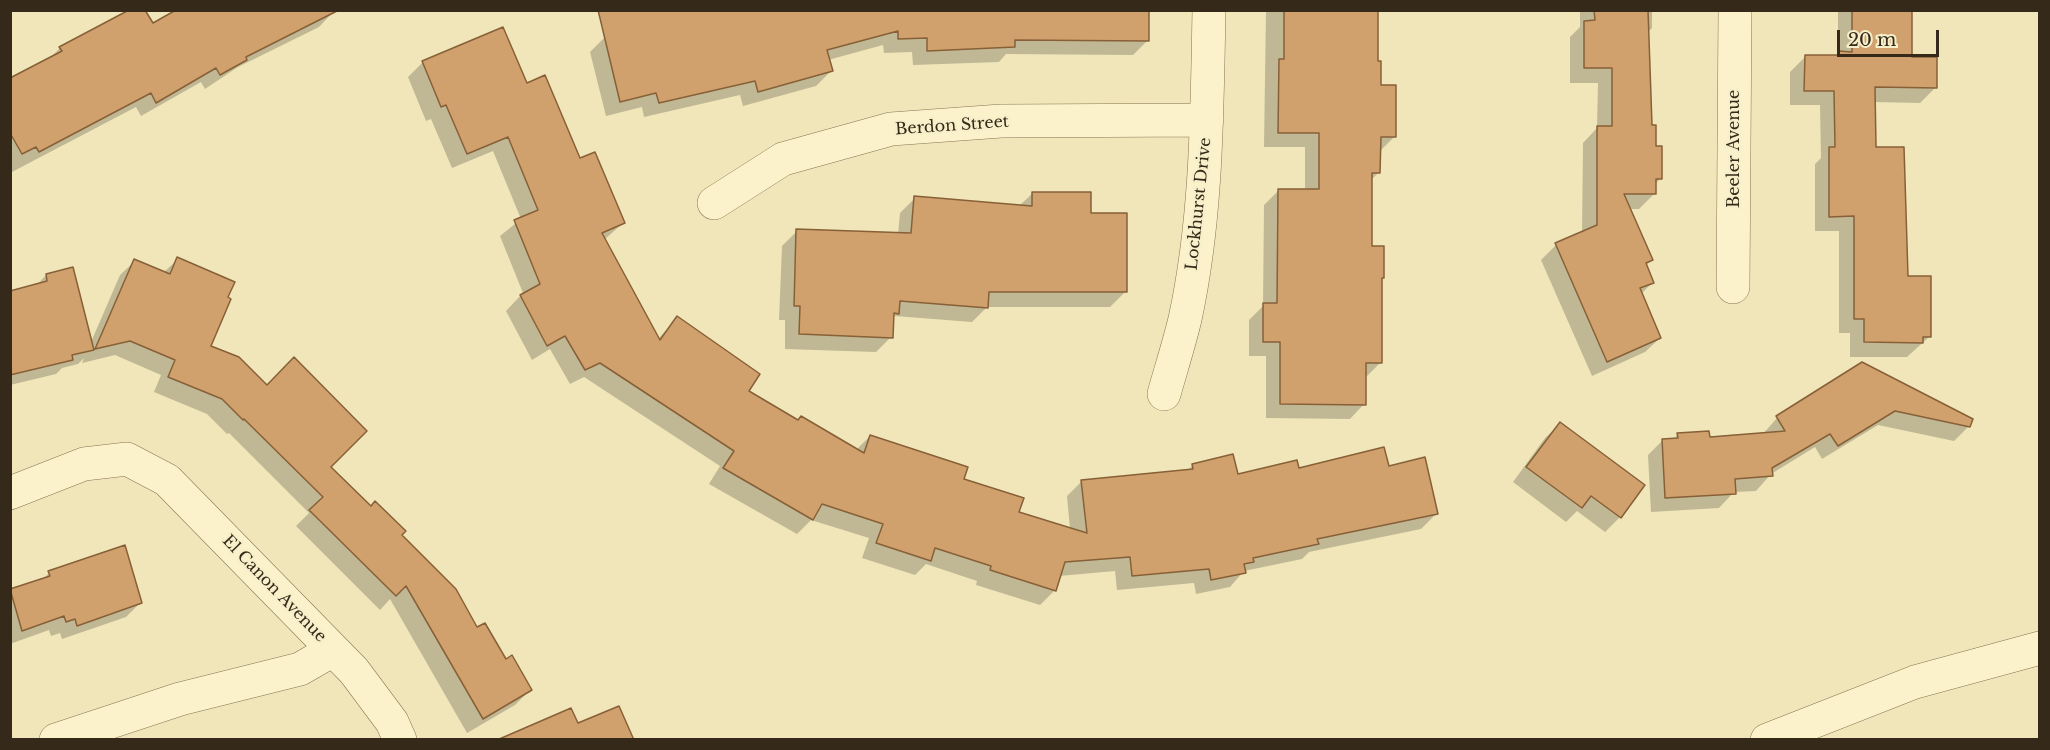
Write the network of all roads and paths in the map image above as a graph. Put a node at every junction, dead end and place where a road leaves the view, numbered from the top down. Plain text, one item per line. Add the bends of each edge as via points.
1 (1209, 10) edge
2 (1735, 10) edge
3 (1207, 120) junction
4 (714, 203) dead end
5 (1733, 287) dead end
6 (1164, 394) dead end
7 (10, 493) edge
8 (2040, 648) edge
9 (333, 650) junction
10 (56, 740) edge
11 (400, 740) edge
12 (1767, 740) edge

1 - 3 street, Lockhurst Drive
2 - 5 street, Beeler Avenue
3 - 4 street, Berdon Street via 1001,122 891,129 783,159
3 - 6 street, Lockhurst Drive via 1201,216 1187,307
7 - 9 street, El Canon Avenue via 84,464 127,459 167,480
8 - 12 street via 1915,682
9 - 10 street via 300,669 180,699
9 - 11 street, El Canon Avenue via 354,670 392,722

